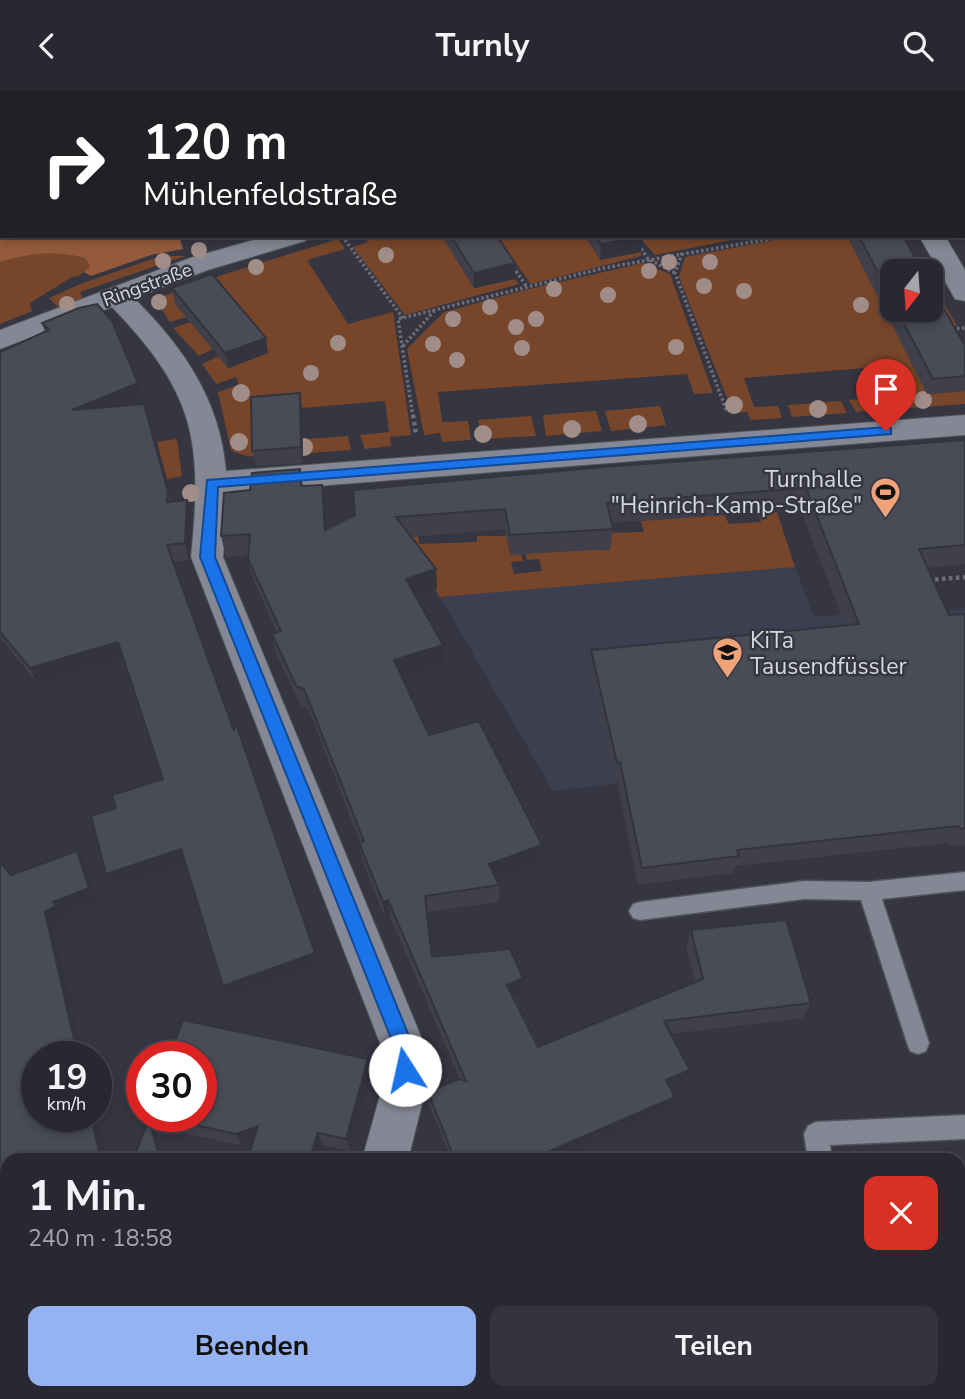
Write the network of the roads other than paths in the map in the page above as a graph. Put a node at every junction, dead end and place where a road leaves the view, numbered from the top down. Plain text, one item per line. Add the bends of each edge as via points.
1 (289, 238) edge
2 (933, 238) edge
3 (965, 293) edge
4 (116, 295) junction
5 (0, 340) edge
6 (965, 425) edge
7 (212, 483) junction
8 (965, 881) edge
9 (869, 891) junction
10 (640, 911) dead end
11 (918, 1042) dead end
12 (965, 1126) edge
13 (387, 1153) edge
14 (819, 1153) edge

1 - 4 street, Ringstraße
2 - 3 street
4 - 5 street, Ringstraße
4 - 7 street via 153,333 194,394 205,421
6 - 7 street
7 - 13 street via 208,557 405,1051 404,1088
8 - 9 lane
9 - 10 lane via 804,890
9 - 11 lane
12 - 14 lane via 816,1134

